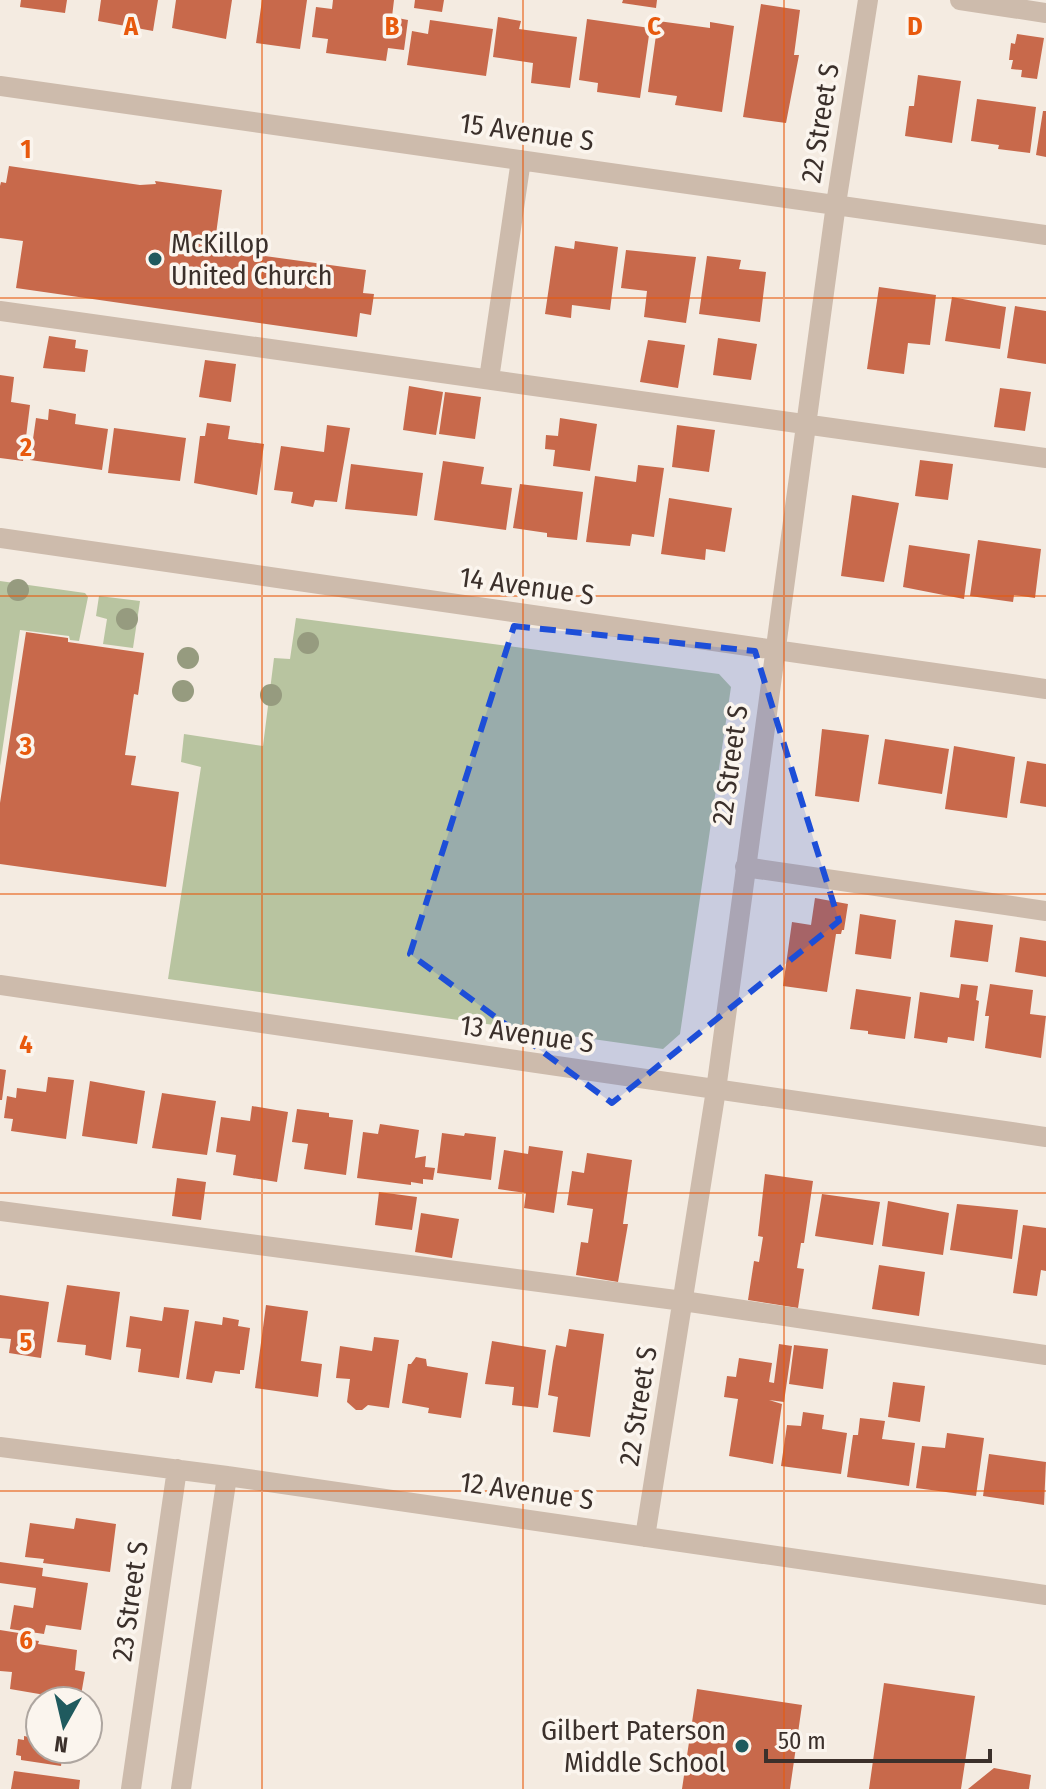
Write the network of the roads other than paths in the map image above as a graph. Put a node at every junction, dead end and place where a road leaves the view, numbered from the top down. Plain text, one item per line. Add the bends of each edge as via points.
1 (868, 0) edge
2 (960, 0) edge
3 (1046, 13) edge
4 (0, 86) edge
5 (521, 160) junction
6 (836, 204) junction
7 (1046, 235) edge
8 (0, 311) edge
9 (489, 379) junction
10 (806, 423) junction
11 (1046, 458) edge
12 (0, 538) edge
13 (774, 649) junction
14 (1046, 689) edge
15 (745, 867) junction
16 (1046, 911) edge
17 (0, 985) edge
18 (716, 1090) junction
19 (1046, 1137) edge
20 (0, 1211) edge
21 (683, 1301) junction
22 (1046, 1355) edge
23 (0, 1447) edge
24 (177, 1469) junction
25 (227, 1476) junction
26 (645, 1537) junction
27 (1046, 1595) edge
28 (131, 1789) edge
29 (181, 1789) edge

1 - 6 street, 22 Street S
2 - 3 street
4 - 5 street, 15 Avenue S
5 - 6 street, 15 Avenue S
5 - 9 street
6 - 7 street, 15 Avenue S
6 - 10 street, 22 Street S
8 - 9 street
9 - 10 street
10 - 11 street
10 - 13 street, 22 Street S
12 - 13 street, 14 Avenue S
13 - 14 street, 14 Avenue S
13 - 15 street, 22 Street S
15 - 16 street
15 - 18 street, 22 Street S
17 - 18 street, 13 Avenue S
18 - 19 street, 13 Avenue S
18 - 21 street, 22 Street S
20 - 21 street
21 - 22 street
21 - 26 street, 22 Street S
23 - 24 street, 12 Avenue S
24 - 25 street, 12 Avenue S
24 - 28 street, 23 Street S
25 - 26 street, 12 Avenue S
25 - 29 street
26 - 27 street, 12 Avenue S

